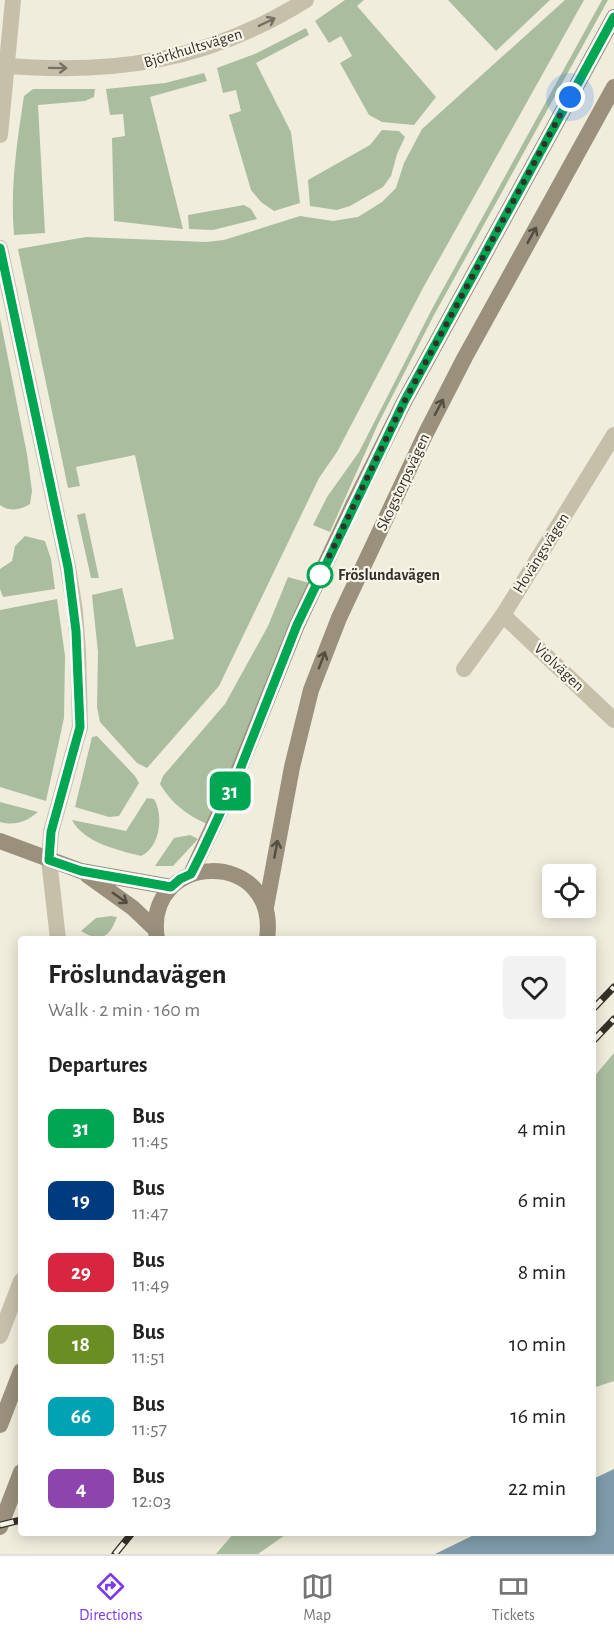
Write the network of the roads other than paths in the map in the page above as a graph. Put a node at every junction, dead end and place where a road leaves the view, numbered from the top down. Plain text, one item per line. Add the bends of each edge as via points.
1 (13, 0) edge
2 (306, 0) edge
3 (614, 17) edge
4 (4, 65) edge
5 (614, 87) edge
6 (0, 135) edge
7 (0, 248) edge
8 (614, 435) edge
9 (610, 454) edge
10 (503, 615) junction
11 (465, 669) dead end
12 (614, 720) edge
13 (0, 841) edge
14 (49, 860) junction
15 (81, 871) junction
16 (191, 874) junction
17 (171, 887) junction
18 (266, 907) junction
19 (156, 934) edge
20 (58, 936) edge
21 (267, 936) edge
22 (18, 1289) edge
23 (0, 1336) edge
24 (18, 1379) edge
25 (0, 1425) edge
26 (18, 1480) edge
27 (0, 1527) edge

1 - 4 street
4 -> 2 street, Björkhultsvägen via 97,68 173,57 242,34
3 - 16 main road, Skogstorpsvägen via 404,402 354,502 297,625 237,777
4 - 6 street
18 -> 5 main road, Skogstorpsvägen via 311,690 339,618 431,423
7 - 14 street via 76,621 80,727 51,832
8 - 9 street, Hovängsvägen
9 - 10 street, Hovängsvägen
10 - 11 street, Hovängsvägen
10 - 12 street, Violvägen
13 - 14 main road
14 - 15 main road
14 - 20 street
15 - 17 main road
15 -> 19 main road via 133,908
16 - 17 main road
16 - 18 main road via 209,870 231,873 252,886
17 - 19 main road via 157,910
18 - 21 main road, Skogstorpsvägen
22 - 23 street
24 - 25 main road
26 - 27 main road

